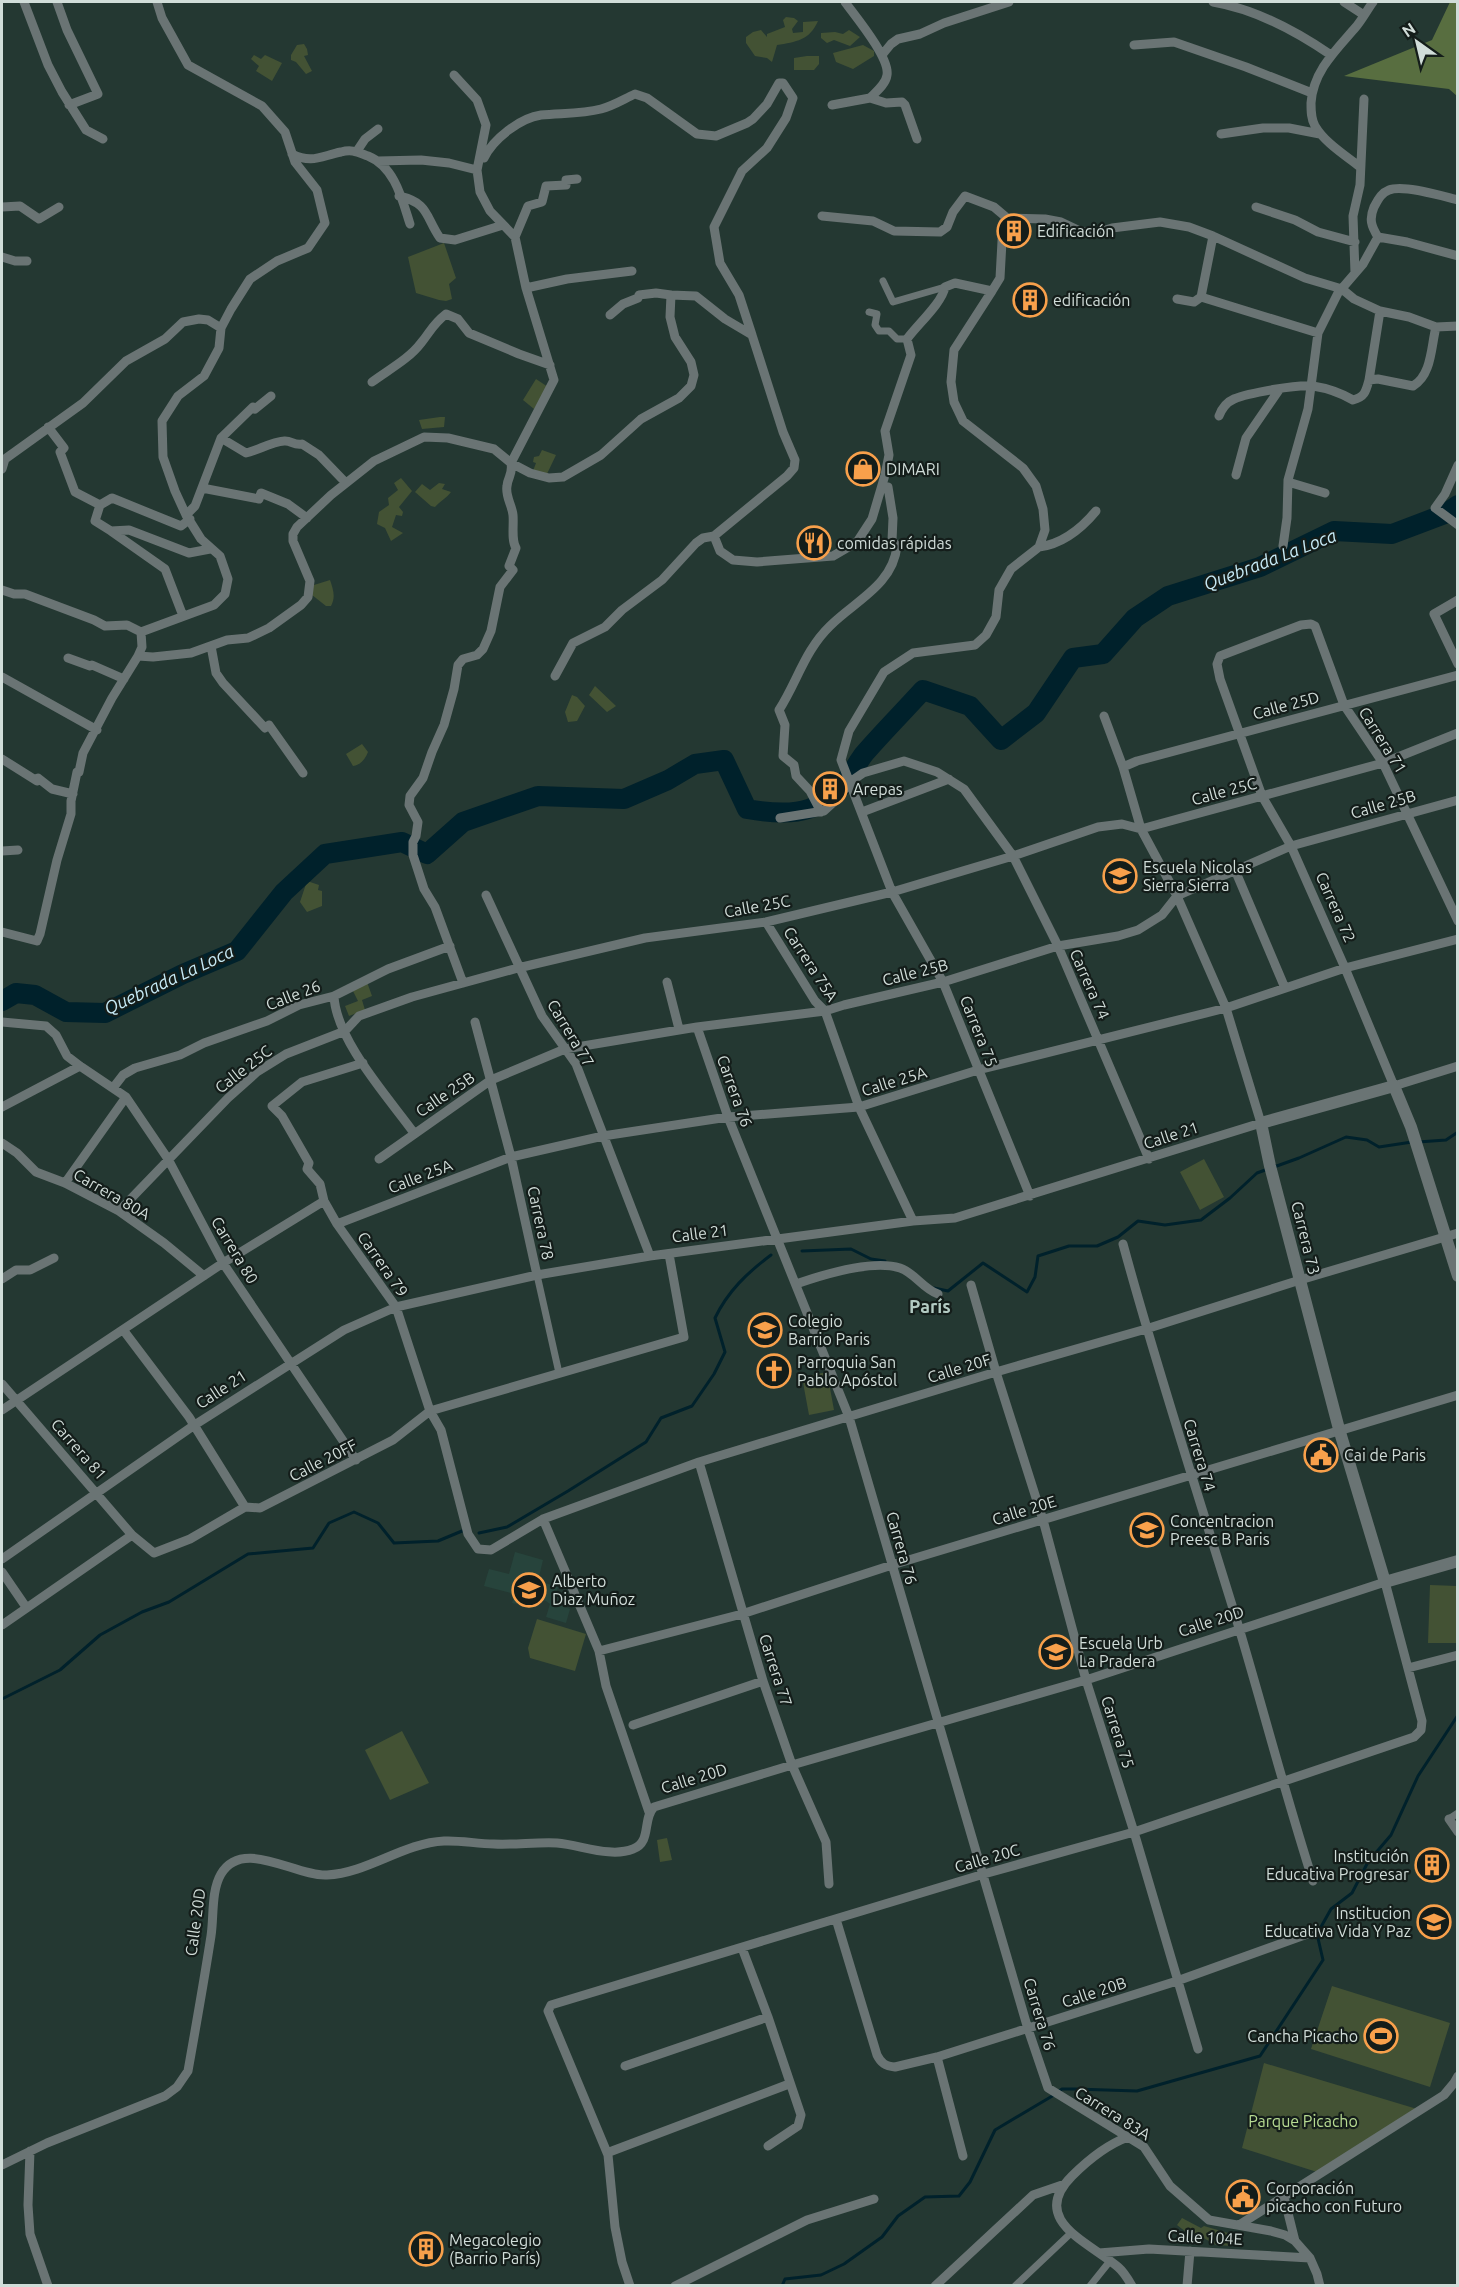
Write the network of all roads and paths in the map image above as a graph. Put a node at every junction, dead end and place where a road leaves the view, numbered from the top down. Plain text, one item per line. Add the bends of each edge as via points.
1 (24, 2) edge
2 (57, 2) edge
3 (157, 2) edge
4 (845, 2) edge
5 (1009, 2) edge
6 (1213, 2) edge
7 (1344, 2) edge
8 (1374, 2) edge
9 (1364, 15) junction
10 (1134, 45) dead end
11 (882, 55) junction
12 (1331, 55) junction
13 (454, 75) dead end
14 (1312, 93) junction
15 (870, 98) junction
16 (1365, 99) dead end
17 (69, 105) junction
18 (832, 105) dead end
19 (378, 129) dead end
20 (1221, 134) dead end
21 (1320, 134) junction
22 (103, 139) dead end
23 (917, 139) dead end
24 (357, 151) junction
25 (292, 154) junction
26 (378, 161) junction
27 (1360, 167) junction
28 (477, 170) junction
29 (577, 179) dead end
30 (399, 196) junction
31 (1458, 200) edge
32 (2, 207) edge
33 (59, 207) dead end
34 (1256, 207) dead end
35 (822, 216) dead end
36 (1007, 218) junction
37 (410, 224) dead end
38 (503, 225) junction
39 (1213, 236) junction
40 (515, 237) junction
41 (1378, 237) junction
42 (1355, 242) junction
43 (1458, 256) edge
44 (2, 257) edge
45 (27, 261) dead end
46 (632, 271) dead end
47 (1355, 273) junction
48 (883, 280) dead end
49 (945, 286) junction
50 (526, 288) junction
51 (1341, 289) junction
52 (992, 291) junction
53 (671, 295) junction
54 (1201, 297) junction
55 (1177, 299) dead end
56 (1380, 311) junction
57 (869, 312) dead end
58 (610, 315) dead end
59 (1458, 326) edge
60 (1436, 327) junction
61 (222, 328) junction
62 (1318, 333) junction
63 (752, 335) junction
64 (907, 339) junction
65 (550, 365) junction
66 (1369, 380) junction
67 (372, 381) dead end
68 (1313, 386) junction
69 (1279, 390) junction
70 (271, 396) dead end
71 (1219, 416) dead end
72 (48, 427) junction
73 (220, 438) junction
74 (511, 463) junction
75 (1458, 465) edge
76 (2, 469) edge
77 (1236, 475) dead end
78 (1288, 482) junction
79 (346, 483) junction
80 (882, 486) junction
81 (202, 488) junction
82 (1325, 493) dead end
83 (100, 505) junction
84 (1096, 512) dead end
85 (188, 517) junction
86 (307, 518) junction
87 (1458, 525) edge
88 (111, 531) junction
89 (714, 537) junction
90 (1283, 546) dead end
91 (1039, 547) junction
92 (210, 549) junction
93 (2, 590) edge
94 (1458, 600) edge
95 (183, 616) junction
96 (1318, 630) joint
97 (141, 632) junction
98 (211, 646) junction
99 (138, 656) junction
100 (68, 658) dead end
101 (1458, 664) edge
102 (1458, 675) edge
103 (555, 676) dead end
104 (2, 677) edge
105 (124, 679) junction
106 (1344, 705) junction
107 (1104, 716) dead end
108 (97, 730) junction
109 (1458, 733) edge
110 (1239, 734) junction
111 (2, 759) edge
112 (1383, 764) junction
113 (1124, 767) junction
114 (303, 772) dead end
115 (949, 779) junction
116 (850, 782) junction
117 (73, 794) junction
118 (1262, 796) junction
119 (1458, 800) edge
120 (818, 808) junction
121 (862, 812) junction
122 (1408, 812) junction
123 (780, 818) dead end
124 (1142, 829) junction
125 (1291, 846) junction
126 (2, 850) edge
127 (18, 850) dead end
128 (1013, 856) junction
129 (1235, 870) junction
130 (892, 892) junction
131 (486, 895) dead end
132 (1177, 896) junction
133 (1458, 921) edge
134 (766, 922) junction
135 (2, 932) edge
136 (1458, 939) edge
137 (450, 946) junction
138 (1058, 946) junction
139 (518, 968) junction
140 (1345, 968) junction
141 (667, 982) dead end
142 (943, 982) junction
143 (463, 983) junction
144 (1285, 988) junction
145 (334, 996) junction
146 (1226, 1008) junction
147 (825, 1011) junction
148 (2, 1022) edge
149 (475, 1022) dead end
150 (697, 1027) junction
151 (679, 1029) junction
152 (345, 1031) junction
153 (1099, 1040) junction
154 (565, 1049) junction
155 (363, 1063) junction
156 (80, 1066) junction
157 (1458, 1066) edge
158 (978, 1070) junction
159 (491, 1080) junction
160 (1394, 1086) junction
161 (113, 1088) junction
162 (126, 1097) junction
163 (2, 1107) edge
164 (859, 1107) junction
165 (728, 1118) junction
166 (1261, 1123) junction
167 (414, 1133) junction
168 (603, 1136) junction
169 (2, 1143) edge
170 (511, 1157) junction
171 (168, 1159) junction
172 (380, 1159) dead end
173 (1149, 1159) junction
174 (65, 1184) junction
175 (1030, 1196) junction
176 (324, 1201) junction
177 (119, 1211) junction
178 (913, 1221) junction
179 (337, 1224) junction
180 (1452, 1235) edge
181 (778, 1239) junction
182 (1123, 1244) dead end
183 (669, 1254) junction
184 (650, 1256) junction
185 (54, 1258) dead end
186 (223, 1263) junction
187 (537, 1275) junction
188 (204, 1276) junction
189 (1458, 1276) edge
190 (2, 1279) edge
191 (1300, 1280) junction
192 (795, 1284) junction
193 (971, 1285) dead end
194 (938, 1294) dead end
195 (396, 1307) junction
196 (1146, 1329) junction
197 (124, 1331) junction
198 (292, 1363) junction
199 (996, 1372) junction
200 (559, 1373) junction
201 (2, 1384) edge
202 (1458, 1395) edge
203 (18, 1400) junction
204 (2, 1410) edge
205 (430, 1411) junction
206 (849, 1417) junction
207 (193, 1426) junction
208 (1339, 1429) junction
209 (356, 1460) junction
210 (699, 1462) junction
211 (1190, 1476) junction
212 (97, 1493) junction
213 (246, 1508) junction
214 (543, 1519) junction
215 (1043, 1520) junction
216 (132, 1535) junction
217 (478, 1548) joint
218 (2, 1559) edge
219 (1458, 1562) edge
220 (892, 1565) junction
221 (2, 1572) edge
222 (1385, 1582) junction
223 (26, 1607) junction
224 (742, 1614) junction
225 (2, 1626) edge
226 (1239, 1629) junction
227 (599, 1651) junction
228 (1458, 1655) edge
229 (1408, 1668) junction
230 (1086, 1680) junction
231 (763, 1681) junction
232 (938, 1723) junction
233 (633, 1725) dead end
234 (1420, 1730) joint
235 (792, 1765) junction
236 (1282, 1782) junction
237 (649, 1812) junction
238 (1458, 1813) edge
239 (1449, 1819) joint
240 (1134, 1832) junction
241 (1458, 1832) edge
242 (984, 1874) junction
243 (1313, 1881) dead end
244 (829, 1884) dead end
245 (836, 1919) junction
246 (1313, 1932) dead end
247 (742, 1948) junction
248 (1177, 1981) junction
249 (768, 2017) junction
250 (1028, 2029) junction
251 (1198, 2049) dead end
252 (937, 2057) junction
253 (625, 2066) dead end
254 (1458, 2076) edge
255 (789, 2084) junction
256 (1048, 2088) joint
257 (1128, 2137) junction
258 (768, 2146) dead end
259 (30, 2151) junction
260 (612, 2151) dead end
261 (963, 2156) dead end
262 (2, 2165) edge
263 (1065, 2184) junction
264 (1284, 2197) junction
265 (874, 2199) dead end
266 (1239, 2225) junction
267 (1071, 2234) junction
268 (1295, 2241) junction
269 (1190, 2251) junction
270 (1099, 2253) junction
271 (1310, 2258) junction
272 (1110, 2261) junction
273 (48, 2286) edge
274 (630, 2286) edge
275 (675, 2286) edge
276 (935, 2286) edge
277 (1015, 2286) edge
278 (1090, 2286) edge
279 (1132, 2286) edge
280 (1187, 2286) edge
281 (1320, 2286) edge

1 - 17 street via 48,65
2 - 17 street via 98,94
3 - 25 street via 188,65 262,106 285,132
4 - 11 street
5 - 11 street via 898,39
6 - 12 street via 1263,17
7 - 9 street
8 - 9 street
9 - 12 street
10 - 14 street via 1174,42
11 - 15 street via 888,76
12 - 14 street
13 - 28 street via 477,100 486,125
14 - 21 street via 1313,124
15 - 18 street
15 - 23 street via 902,102
16 - 27 street
17 - 22 street via 86,130
19 - 24 street via 364,139
20 - 21 street via 1263,128
21 - 27 street
24 - 25 street via 313,160
24 - 26 street
25 - 61 street via 317,190 325,223 308,248 276,261 250,279
26 - 28 street via 421,160
26 - 30 street via 395,182
27 - 42 street via 1353,216
28 - 38 street via 480,192
28 - 63 street via 489,146 511,128 538,116 602,109 635,94 647,98 697,134 716,136 747,123 783,83 793,98 786,118 767,148 742,171 714,227 720,263 739,295
29 - 40 street via 566,180 566,185 546,186 542,202 528,207
30 - 37 street
30 - 38 street via 415,200 440,237 455,240
31 - 41 street via 1390,189 1381,195 1370,220
32 - 33 street via 20,206 39,219
34 - 42 street
35 - 36 street via 873,221 894,231 940,232 965,196 994,207
36 - 39 street via 1045,219 1095,232 1160,222
36 - 52 street via 1003,223 1000,278
38 - 40 street
39 - 51 street via 1305,278
39 - 54 street
40 - 50 street
41 - 43 street
41 - 47 street
42 - 47 street
44 - 45 street
46 - 50 street
47 - 51 street
48 - 49 street via 893,302
49 - 52 street via 956,282
49 - 64 street via 936,306
50 - 65 street
51 - 56 street
51 - 62 street
52 - 91 street via 954,350 954,402 963,421 1023,468 1036,486 1045,530
53 - 58 street via 639,295
53 - 63 street via 696,296
53 - 74 street via 670,316 675,337 691,362 691,386 679,398 641,419 601,455 563,477 530,473
54 - 55 street via 1194,302
54 - 62 street
56 - 60 street
56 - 66 street
57 - 64 street via 877,314 875,325 879,331
59 - 60 street
60 - 66 street via 1429,364 1420,382 1413,386 1378,378
61 - 72 street via 208,320 183,322 165,339 126,361 83,403
61 - 85 street via 219,348 204,376 178,396 162,421 163,457
62 - 68 street
63 - 89 street via 795,460 794,468
64 - 80 street via 911,355 885,432 889,455
65 - 67 street via 469,333 458,319 446,314 432,324 421,344
65 - 74 street via 554,380
66 - 68 street via 1361,398 1353,400
68 - 69 street
68 - 78 street
69 - 71 street via 1234,399
69 - 77 street via 1246,438
70 - 73 street via 243,414
72 - 76 street via 5,459
72 - 83 street via 64,448 60,452 75,492
73 - 79 street via 246,453 280,441 302,444 319,455
73 - 81 street
74 - 79 street via 494,449 448,438 424,437 374,461
74 - 137 street via 507,494 513,511 516,548 509,566 513,570 500,587 483,649 458,665 444,725 423,778 410,796 409,805 418,822 413,855
75 - 87 street via 1435,508
78 - 82 street
78 - 90 street
79 - 86 street
80 - 89 street via 872,519 857,542 832,556 733,560 720,551
80 - 120 street via 888,487 896,559 882,581 813,645 779,710 785,725 783,756 794,765 796,776 810,791
81 - 85 street
81 - 86 street via 259,499 261,493 288,504
83 - 85 street via 112,498 181,526
83 - 88 street via 95,521
84 - 91 street, Carrera 75 via 1069,536
85 - 92 street
86 - 98 street via 293,534 293,541 310,581 308,597 269,628 248,638
88 - 92 street via 129,530 189,553
88 - 95 street via 165,569
89 - 103 street via 696,543 662,580 622,609 605,627 573,643
91 - 116 street, Carrera 75 via 1011,569 999,590 996,617 979,642 913,653 884,672 849,731 841,760
92 - 95 street via 220,556 228,579 225,594 214,605
93 - 97 street via 26,594 105,626 127,625
94 - 101 street via 1434,614
95 - 97 street
96 - 106 street, Carrera 71
96 - 110 street, Carrera 72 via 1311,624 1301,625 1218,658 1220,679
97 - 99 street
98 - 99 street via 191,653
98 - 114 street via 216,673 223,683 266,728 269,725
99 - 105 street
100 - 105 street
102 - 106 street, Calle 25D
104 - 108 street
105 - 108 street
106 - 110 street, Calle 25D
106 - 112 street, Carrera 71
107 - 113 street, Carrera 73
108 - 117 street via 83,753
109 - 112 street, Calle 25C
110 - 113 street, Calle 25D
110 - 118 street, Carrera 72
111 - 117 street via 37,781 38,777 52,789
112 - 118 street, Calle 25C
112 - 122 street, Carrera 71
113 - 124 street, Carrera 73
115 - 116 street, Carrera 74 via 904,761 863,773
115 - 121 street
115 - 128 street, Carrera 74 via 964,789
116 - 120 street via 836,800
116 - 121 street, Carrera 75
117 - 135 street via 37,941
118 - 124 street, Calle 25C
118 - 125 street, Carrera 72
119 - 122 street, Calle 25B
120 - 123 street
121 - 130 street, Carrera 75
122 - 125 street, Calle 25B
122 - 133 street, Carrera 71
124 - 128 street, Calle 25C via 1122,824 1098,827
124 - 132 street, Carrera 73
125 - 129 street, Calle 25B
125 - 140 street, Carrera 72
126 - 127 street
128 - 130 street, Calle 25C
128 - 138 street, Carrera 74
129 - 132 street, Calle 25B
129 - 144 street
130 - 134 street, Calle 25C
130 - 142 street, Carrera 75
131 - 139 street, Carrera 77
132 - 138 street, Calle 25B via 1162,915 1138,930
132 - 146 street, Carrera 73
134 - 139 street, Calle 25C via 645,938
134 - 147 street, Carrera 75A
136 - 140 street, Calle 25A
137 - 143 street
137 - 145 street, Calle 26 via 382,971
138 - 142 street, Calle 25B
138 - 153 street, Carrera 74
139 - 143 street, Calle 25C
139 - 154 street, Carrera 77 via 542,1016
140 - 144 street, Calle 25A
140 - 160 street, Carrera 72
141 - 151 street
142 - 147 street, Calle 25B
142 - 158 street, Carrera 75
143 - 152 street, Calle 25C via 359,1016
144 - 146 street, Calle 25A
145 - 152 street via 334,1007
145 - 161 street, Calle 26 via 299,1005 180,1055 135,1068
146 - 153 street, Calle 25A
146 - 166 street, Carrera 73
147 - 150 street, Calle 25B
147 - 164 street, Carrera 75A
148 - 156 street, Carrera 80 via 46,1026
149 - 159 street, Carrera 78
150 - 151 street, Calle 25B
150 - 165 street, Carrera 76
151 - 154 street, Calle 25B
152 - 155 street
152 - 171 street, Calle 25C via 286,1054 257,1072
153 - 158 street, Calle 25A
153 - 173 street, Carrera 74
154 - 159 street, Calle 25B
154 - 168 street, Carrera 77 via 576,1064
155 - 167 street
155 - 176 street, Carrera 79 via 302,1082 272,1106 309,1163 307,1169 320,1184
156 - 161 street, Carrera 80
156 - 163 street
157 - 160 street, Calle 21
158 - 164 street, Calle 25A
158 - 175 street, Carrera 75
159 - 167 street, Calle 25B
159 - 170 street, Carrera 78
160 - 166 street, Calle 21
160 - 180 street, Carrera 72
161 - 162 street, Carrera 80
162 - 171 street, Carrera 80
162 - 174 street
164 - 165 street, Calle 25A
164 - 178 street, Carrera 75A
165 - 168 street, Calle 25A
165 - 181 street, Carrera 76
166 - 173 street, Calle 21
166 - 191 street, Carrera 73
167 - 172 street, Calle 25B
168 - 170 street, Calle 25A
168 - 184 street, Carrera 77
169 - 174 street, Carrera 80A via 36,1172
170 - 179 street, Calle 25A
170 - 187 street, Carrera 78
171 - 177 street, Calle 25C
171 - 186 street, Carrera 80
173 - 175 street, Calle 21
174 - 177 street, Carrera 80A
175 - 178 street, Calle 21 via 955,1218
176 - 179 street, Carrera 79
176 - 186 street
177 - 188 street, Carrera 80A
178 - 181 street, Calle 21
179 - 195 street, Carrera 79
180 - 189 street, Carrera 72
180 - 191 street, Calle 20F
181 - 183 street, Calle 21
181 - 192 street, Carrera 76
182 - 196 street, Carrera 74
183 - 184 street, Calle 21
183 - 200 street, Calle 20FF via 684,1337
184 - 187 street, Calle 21
185 - 190 street via 30,1270 16,1269
186 - 188 street
186 - 198 street, Carrera 80
187 - 195 street, Calle 21
187 - 200 street, Carrera 78
188 - 197 street
191 - 196 street, Calle 20F
191 - 208 street, Carrera 73
192 - 194 street via 833,1271 889,1266 908,1272
192 - 206 street, Carrera 76
193 - 199 street, Carrera 75
195 - 198 street, Calle 21 via 344,1330
195 - 205 street, Carrera 79
196 - 199 street, Calle 20F
196 - 211 street, Carrera 74
197 - 203 street
197 - 207 street
198 - 207 street, Calle 21
198 - 209 street, Carrera 80
199 - 206 street, Calle 20F
199 - 215 street, Carrera 75
200 - 205 street, Calle 20FF
201 - 203 street, Carrera 81
202 - 208 street, Calle 20E
203 - 204 street
203 - 212 street, Carrera 81
205 - 209 street, Calle 20FF via 393,1440
205 - 217 street, Carrera 79 via 441,1430 468,1534
206 - 210 street, Calle 20F
206 - 220 street, Carrera 76
207 - 212 street, Calle 21
207 - 213 street
208 - 211 street, Calle 20E
208 - 222 street, Carrera 73
209 - 213 street, Calle 20FF via 260,1508
210 - 214 street, Calle 20F
210 - 224 street, Carrera 77
211 - 215 street, Calle 20E
211 - 226 street, Carrera 74
212 - 216 street, Carrera 81
212 - 218 street, Calle 21
213 - 216 street, Calle 20FF via 190,1539 154,1553
214 - 217 street, Calle 20F via 491,1550
214 - 227 street
215 - 220 street, Calle 20E
215 - 230 street, Carrera 75
216 - 223 street
219 - 222 street, Calle 20D
220 - 224 street, Calle 20E
220 - 232 street, Carrera 76
221 - 223 street
222 - 226 street, Calle 20D
222 - 229 street, Carrera 73
223 - 225 street
224 - 227 street, Calle 20E
224 - 231 street, Carrera 77
226 - 230 street, Calle 20D
226 - 236 street, Carrera 74
227 - 237 street
228 - 229 street
229 - 234 street, Carrera 73 via 1422,1721
230 - 232 street, Calle 20D
230 - 240 street, Carrera 75
231 - 233 street
231 - 235 street, Carrera 77
232 - 235 street, Calle 20D
232 - 242 street, Carrera 76
234 - 236 street, Calle 20C via 1414,1737
235 - 237 street, Calle 20D via 654,1807
235 - 244 street, Carrera 77 via 826,1842
236 - 240 street, Calle 20C
236 - 243 street, Carrera 74
237 - 259 street, Calle 20D via 642,1844 623,1852 557,1844 443,1841 420,1845 360,1869 323,1876 257,1858 240,1858 229,1864 217,1884 192,2048 183,2080 165,2096
238 - 239 street
239 - 241 street
240 - 242 street, Calle 20C
240 - 248 street, Carrera 75
242 - 245 street, Calle 20C
242 - 250 street, Carrera 76
245 - 247 street, Calle 20C
245 - 252 street, Calle 20B via 881,2062 895,2067
246 - 248 street, Calle 20B
247 - 249 street
247 - 274 street, Calle 20C via 556,2002 548,2011 608,2155 615,2227
248 - 250 street, Calle 20B
248 - 251 street, Carrera 75
249 - 253 street
249 - 255 street
250 - 252 street, Calle 20B
250 - 256 street, Carrera 76
252 - 261 street
254 - 264 street via 1444,2095
255 - 258 street via 801,2119 798,2126
255 - 260 street
256 - 257 street, Carrera 83A
257 - 263 street via 1109,2144
257 - 266 street, Carrera 83A via 1144,2147 1170,2186 1195,2210 1209,2220
259 - 262 street, Calle 20D
259 - 273 street via 30,2234
263 - 267 street via 1056,2199 1056,2213
263 - 276 street via 1033,2196
264 - 266 street
264 - 268 street
265 - 275 street via 798,2224
266 - 268 street, Carrera 83A via 1279,2233
267 - 270 street
267 - 277 street
268 - 271 street, Carrera 83A
269 - 270 street, Calle 104E
269 - 271 street, Calle 104E
269 - 280 street
270 - 272 street
271 - 281 street, Carrera 83A
272 - 278 street
272 - 279 street

